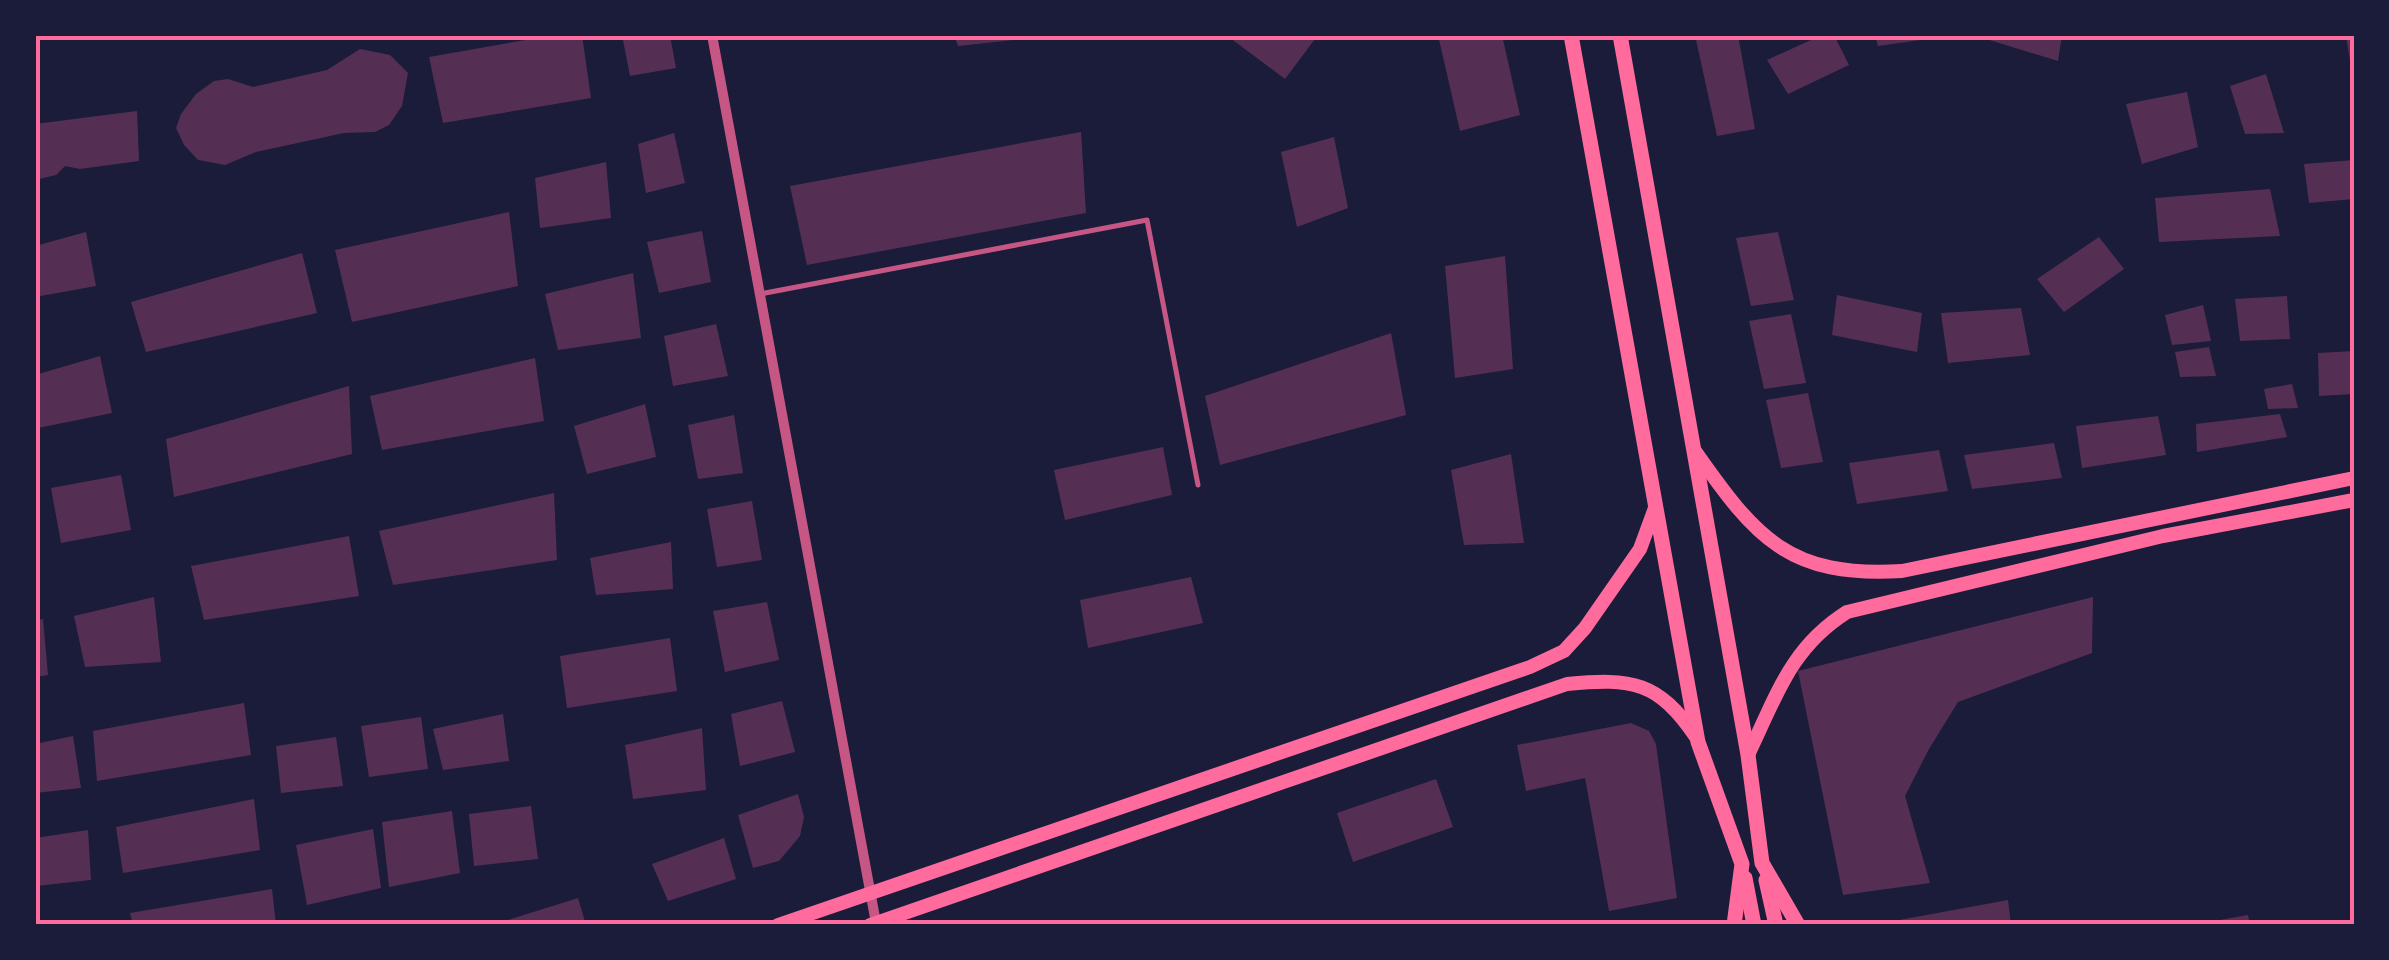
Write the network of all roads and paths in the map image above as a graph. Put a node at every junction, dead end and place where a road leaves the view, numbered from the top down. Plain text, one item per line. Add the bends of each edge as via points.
1 (712, 35) edge
2 (1571, 35) edge
3 (1620, 35) edge
4 (760, 294) junction
5 (1695, 451) junction
6 (2354, 478) edge
7 (1198, 485) dead end
8 (1657, 496) junction
9 (2354, 501) edge
10 (1698, 742) junction
11 (1748, 756) junction
12 (1762, 863) junction
13 (1742, 864) junction
14 (871, 896) junction
15 (873, 924) edge
16 (778, 925) edge
17 (1734, 925) edge
18 (1754, 925) edge
19 (1776, 925) edge
20 (1798, 925) edge

1 - 4 street
2 - 8 highway
3 - 5 highway
4 - 7 lane via 1147,220
4 - 14 street
5 - 6 main road via 1752,527 1784,552 1830,570 1876,573
5 - 11 highway
8 - 10 highway
8 - 14 main road via 1632,562 1564,651
9 - 11 main road via 2163,536 1847,612 1816,631 1797,654
10 - 13 highway
10 - 15 main road via 1674,705 1656,692 1630,684 1566,684
11 - 12 highway
12 - 19 highway
12 - 20 highway
13 - 17 highway
13 - 18 highway
14 - 15 street
14 - 16 main road

